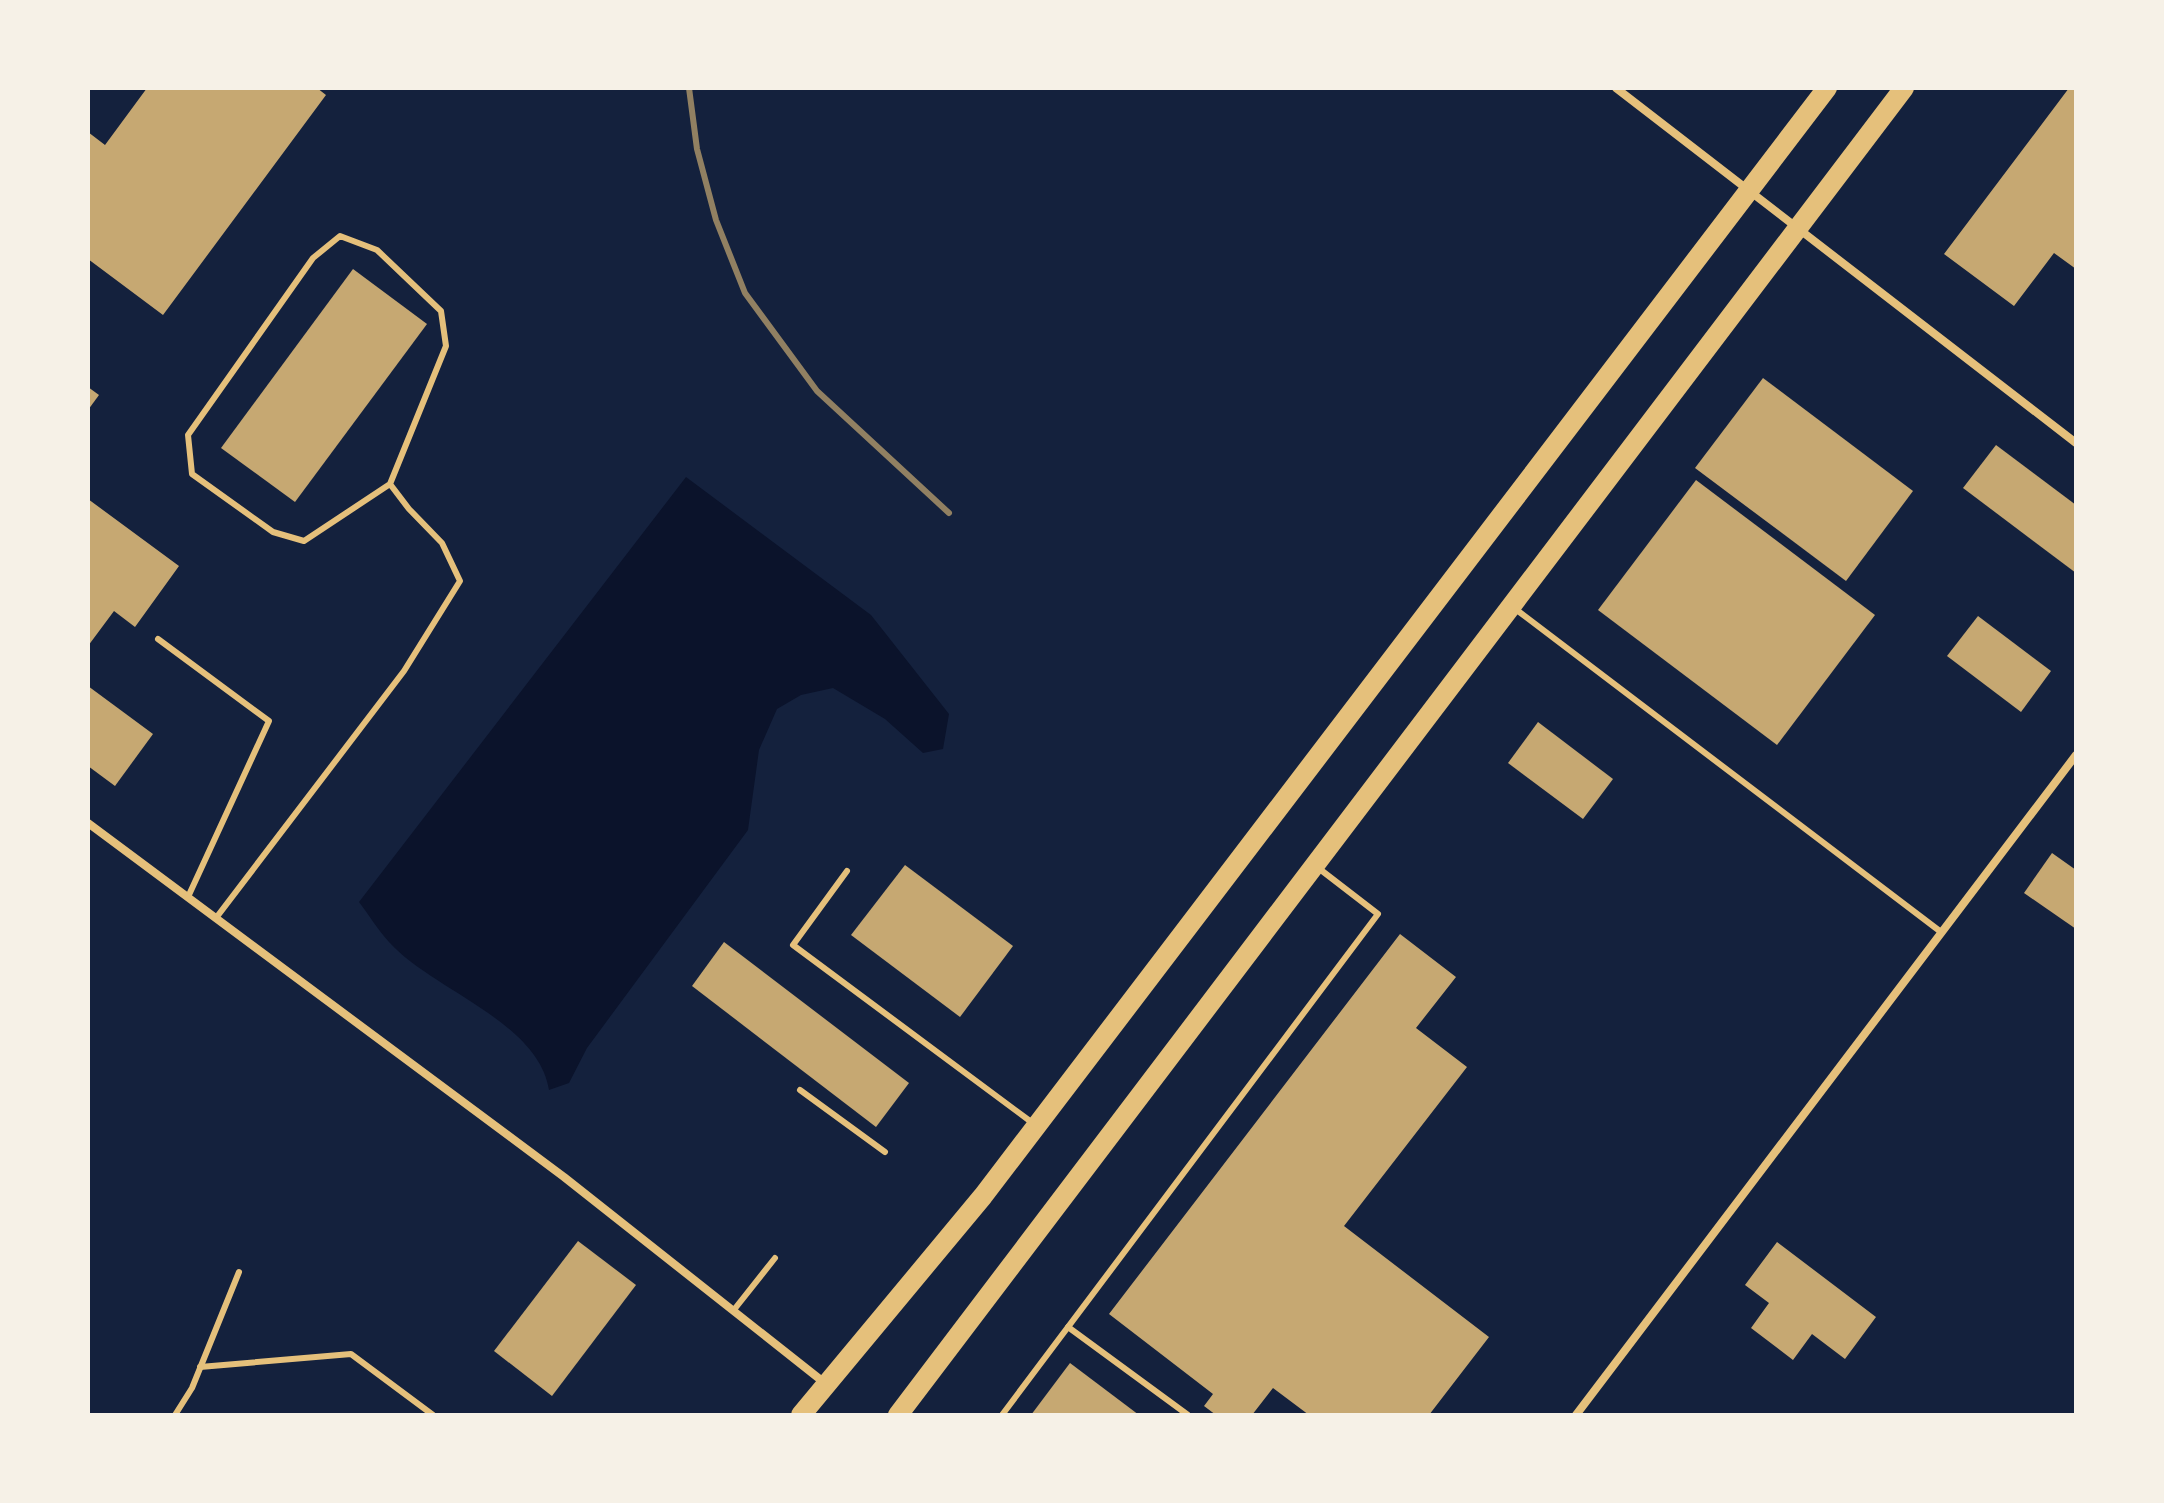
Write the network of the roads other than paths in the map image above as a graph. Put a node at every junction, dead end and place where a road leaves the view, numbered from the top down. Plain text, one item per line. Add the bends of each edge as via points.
1 (1616, 88) edge
2 (1827, 88) edge
3 (1904, 88) edge
4 (1749, 191) junction
5 (1800, 230) junction
6 (2076, 443) edge
7 (390, 484) junction
8 (1511, 606) junction
9 (158, 639) dead end
10 (2076, 755) edge
11 (88, 823) edge
12 (1314, 865) junction
13 (847, 871) dead end
14 (188, 897) junction
15 (216, 918) junction
16 (1941, 932) junction
17 (800, 1090) dead end
18 (1037, 1126) junction
19 (885, 1152) dead end
20 (775, 1258) dead end
21 (239, 1272) dead end
22 (733, 1311) junction
23 (1068, 1327) junction
24 (200, 1367) junction
25 (826, 1385) junction
26 (175, 1415) edge
27 (433, 1415) edge
28 (801, 1415) edge
29 (898, 1415) edge
30 (1002, 1415) edge
31 (1188, 1415) edge
32 (1576, 1415) edge

1 - 4 street
2 - 4 main road
3 - 5 main road
4 - 5 street
4 - 18 main road
5 - 6 street
5 - 8 main road
7 - 7 lane via 446,346 441,311 377,250 340,236 313,258 188,435 192,474 273,532 304,541
7 - 15 lane via 442,543 460,581 404,671
8 - 12 main road
8 - 16 lane
9 - 14 lane via 269,721
10 - 16 street
11 - 14 street
12 - 23 lane via 1378,914
12 - 29 main road
13 - 18 lane via 793,945
14 - 15 street
15 - 22 street via 564,1177
16 - 32 street
17 - 19 lane
18 - 25 main road
20 - 22 lane
21 - 24 lane
22 - 25 street
23 - 30 lane
23 - 31 lane
24 - 26 lane
24 - 27 lane via 351,1354
25 - 28 main road

